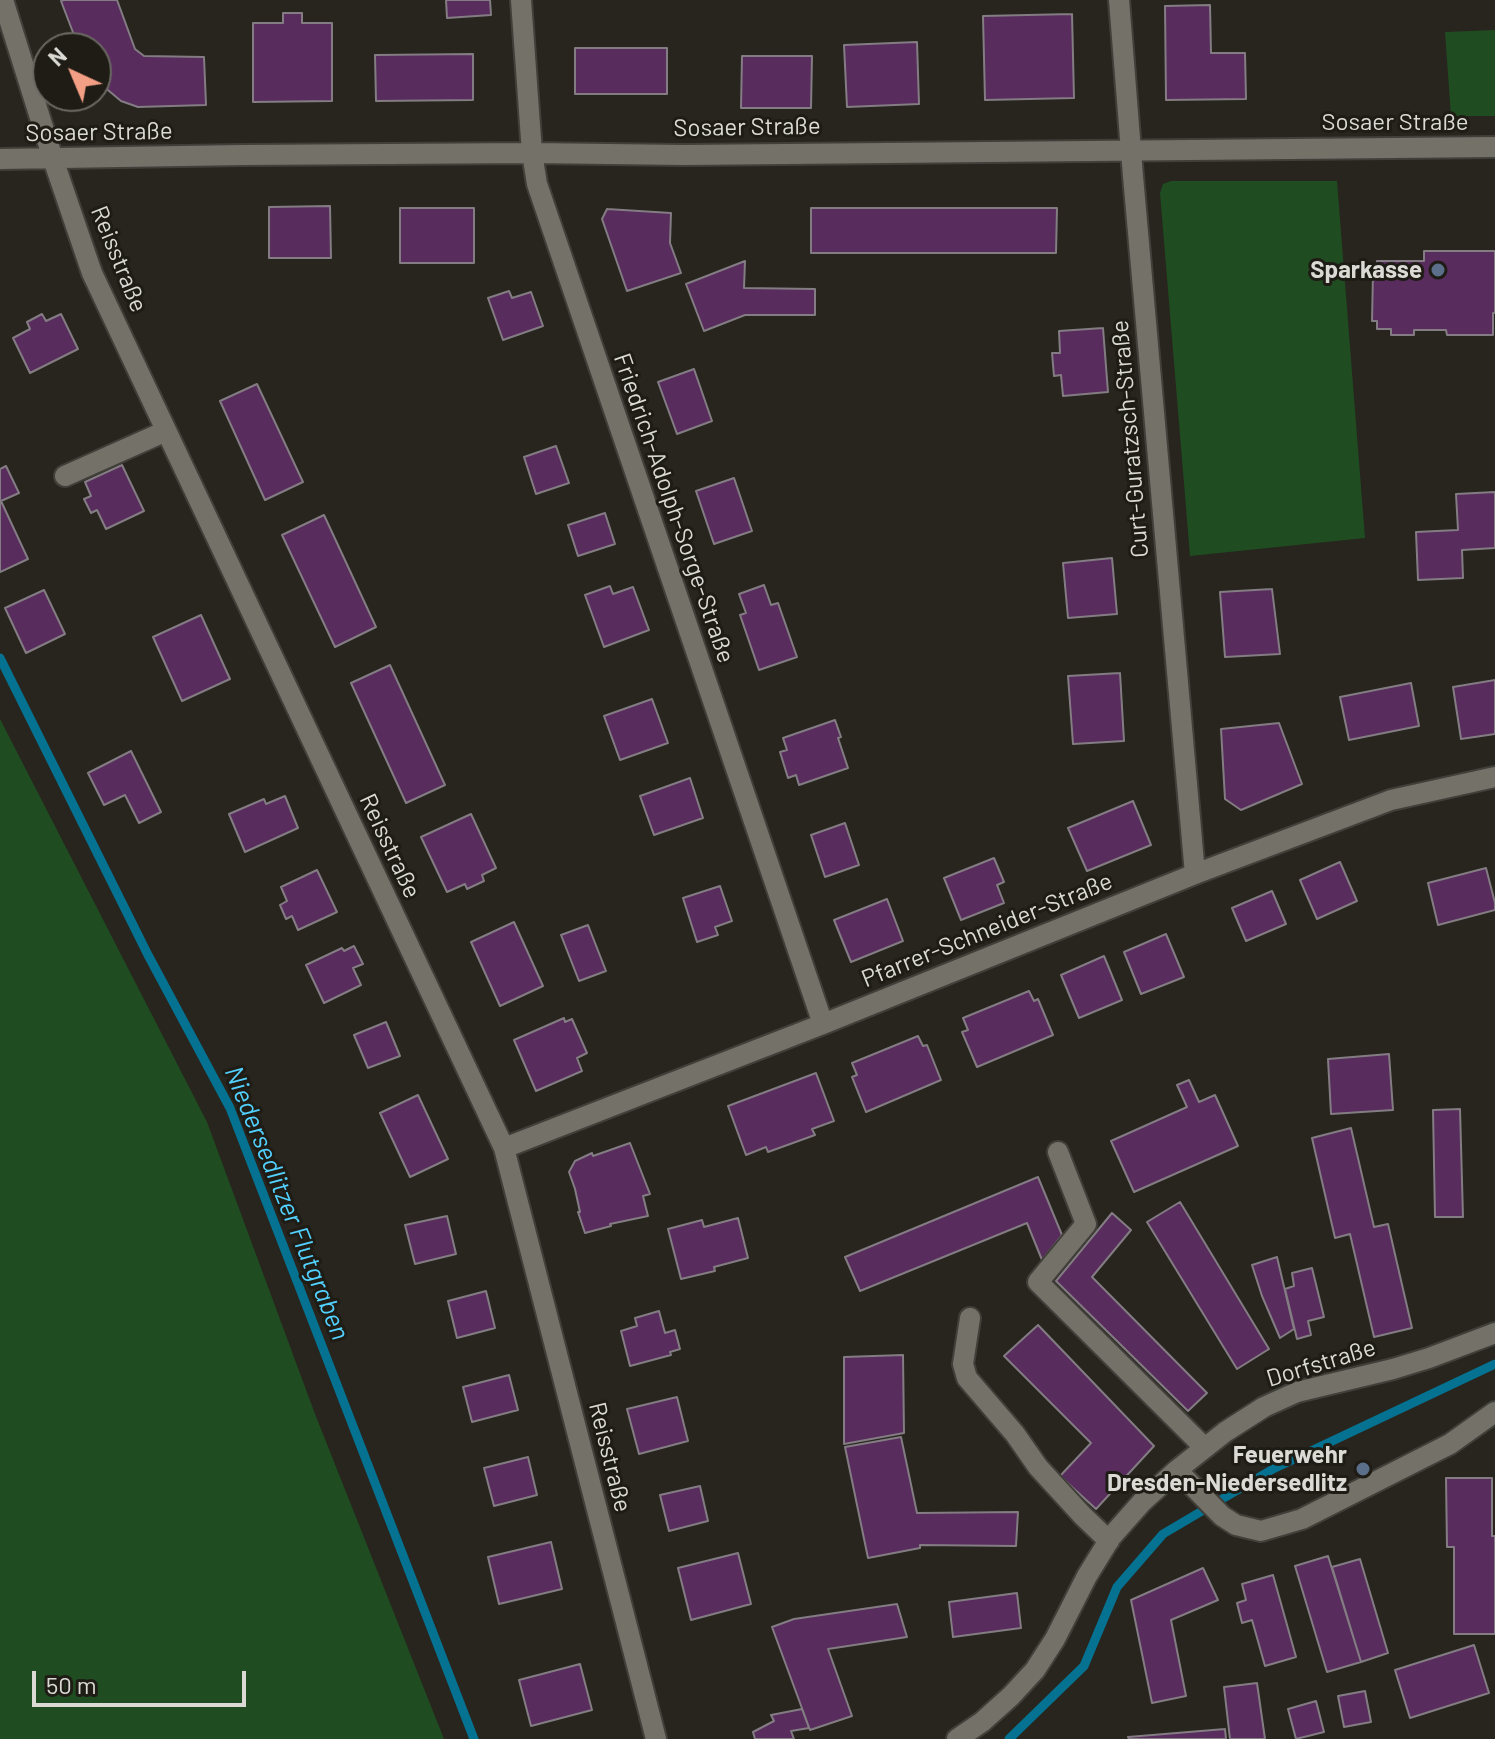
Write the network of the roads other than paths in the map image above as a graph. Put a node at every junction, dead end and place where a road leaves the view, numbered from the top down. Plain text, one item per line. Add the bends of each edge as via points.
1 (3, 0) edge
2 (521, 0) edge
3 (1119, 0) edge
4 (1495, 147) edge
5 (1131, 149) junction
6 (532, 153) junction
7 (0, 159) edge
8 (53, 159) junction
9 (166, 431) junction
10 (65, 476) dead end
11 (1495, 777) edge
12 (1195, 874) junction
13 (823, 1024) junction
14 (504, 1148) junction
15 (1058, 1152) dead end
16 (970, 1318) dead end
17 (1495, 1333) edge
18 (1495, 1412) edge
19 (1205, 1448) junction
20 (1177, 1470) junction
21 (1109, 1541) junction
22 (656, 1739) edge
23 (957, 1739) edge

1 - 8 street, Reisstraße
2 - 6 street, Friedrich-Adolph-Sorge-Straße
3 - 5 street, Curt-Guratzsch-Straße
4 - 5 street, Sosaer Straße
5 - 6 street, Sosaer Straße
5 - 12 street, Curt-Guratzsch-Straße
6 - 8 street, Sosaer Straße
6 - 13 street, Friedrich-Adolph-Sorge-Straße via 537,184
7 - 8 street, Sosaer Straße
8 - 9 street, Reisstraße via 92,273
9 - 10 street
9 - 14 street, Reisstraße
11 - 12 street, Pfarrer-Schneider-Straße via 1391,800
12 - 13 street, Pfarrer-Schneider-Straße
13 - 14 street, Pfarrer-Schneider-Straße
14 - 22 street, Reisstraße
15 - 19 street via 1086,1224 1038,1282
16 - 21 street via 963,1364 967,1378 1038,1467
17 - 19 street, Dorfstraße via 1393,1369 1297,1392 1264,1407
18 - 20 street via 1450,1444 1302,1519 1261,1531 1222,1516
19 - 20 street, Dorfstraße
20 - 21 street, Dorfstraße
21 - 23 street, Dorfstraße via 1035,1670

